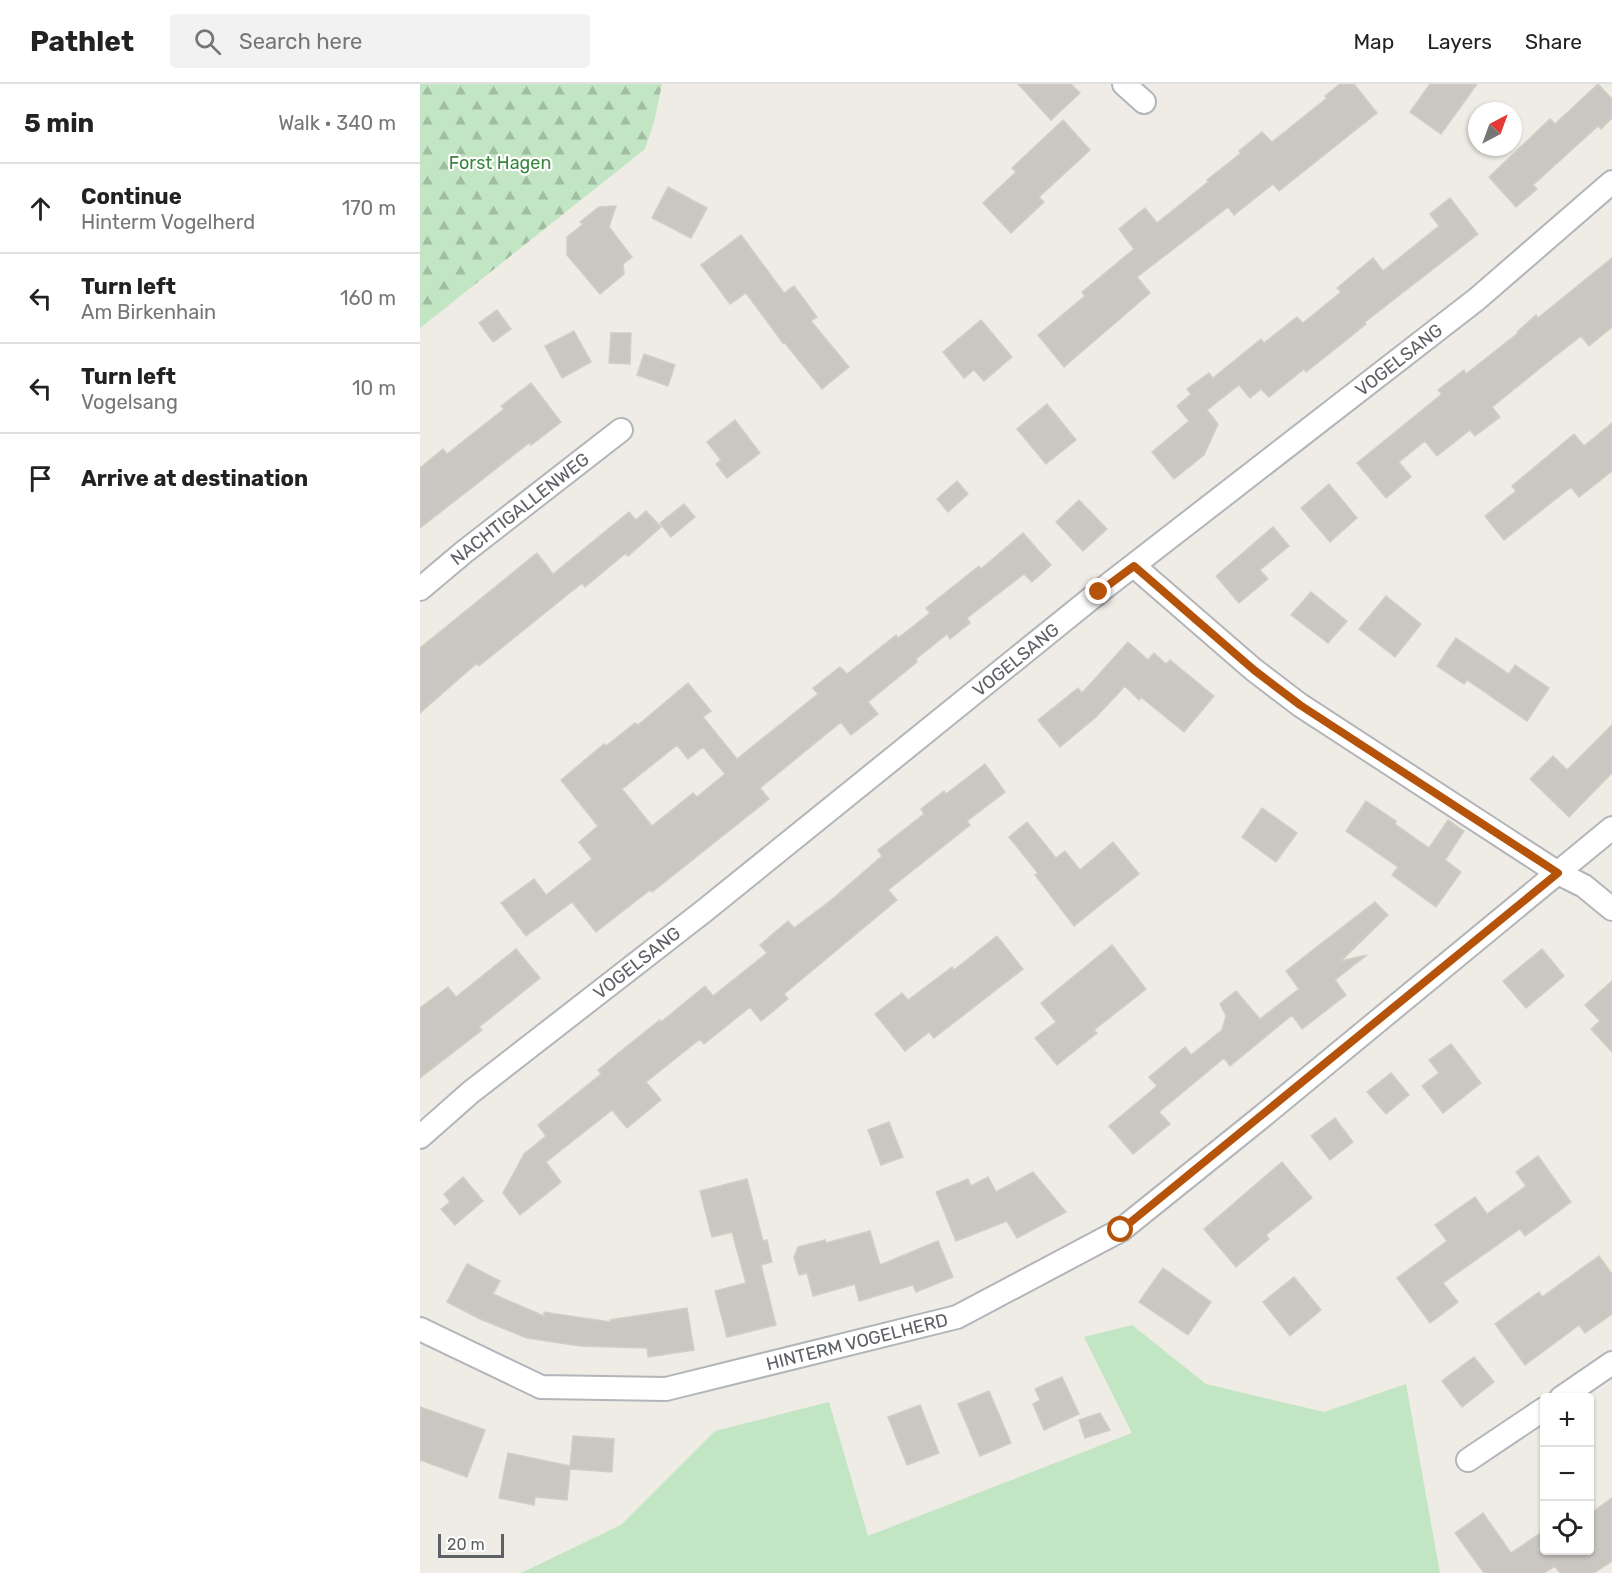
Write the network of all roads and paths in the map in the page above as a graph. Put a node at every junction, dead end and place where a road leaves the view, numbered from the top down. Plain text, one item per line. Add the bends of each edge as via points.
1 (1124, 84) edge
2 (1144, 102) dead end
3 (1612, 182) edge
4 (621, 430) dead end
5 (1134, 566) junction
6 (420, 589) edge
7 (1612, 828) edge
8 (1558, 873) junction
9 (1612, 909) edge
10 (420, 1137) edge
11 (420, 1329) edge
12 (1612, 1363) edge
13 (1568, 1393) edge
14 (1540, 1411) edge
15 (1468, 1460) dead end

1 - 2 street
3 - 5 street, VOGELSANG via 1478,299
4 - 6 street, NACHTIGALLENWEG
5 - 8 street via 1300,705
5 - 10 street, VOGELSANG via 704,911 471,1092
7 - 8 street, HINTERM VOGELHERD
8 - 9 street via 1584,886
8 - 11 street, HINTERM VOGELHERD via 1121,1230 957,1317 666,1389 541,1387
12 - 13 street
14 - 15 street

